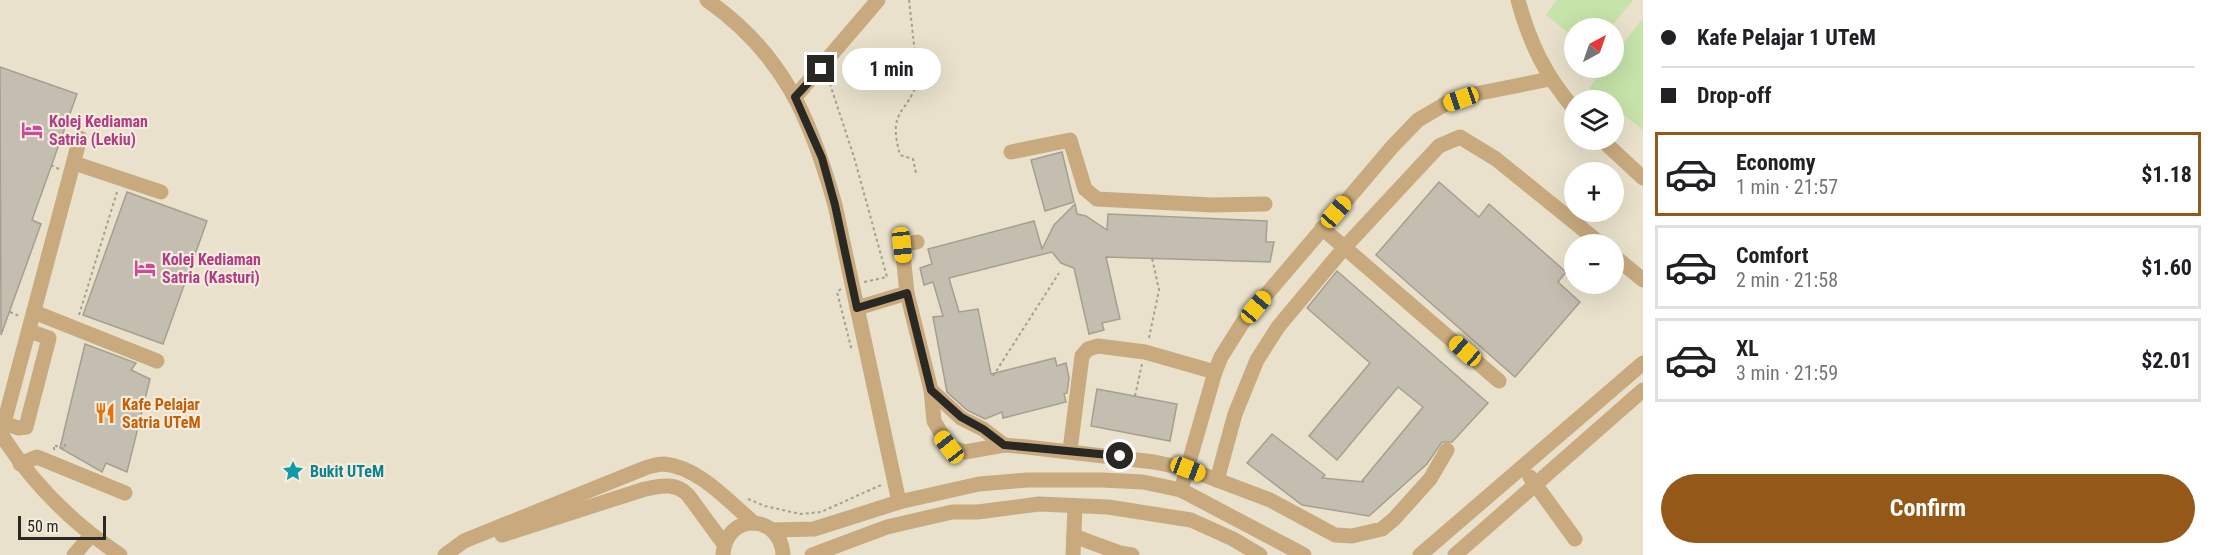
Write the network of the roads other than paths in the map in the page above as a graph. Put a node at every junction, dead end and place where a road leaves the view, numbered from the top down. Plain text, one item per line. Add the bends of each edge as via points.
1 (707, 0) edge
2 (878, 0) edge
3 (1518, 0) edge
4 (1550, 79) junction
5 (1564, 96) edge
6 (795, 97) junction
7 (80, 138) dead end
8 (1613, 150) edge
9 (1011, 152) dead end
10 (72, 168) junction
11 (1643, 178) edge
12 (161, 192) dead end
13 (1265, 204) dead end
14 (1322, 228) junction
15 (1589, 234) edge
16 (917, 242) dead end
17 (1344, 248) junction
18 (1624, 264) edge
19 (1643, 280) edge
20 (907, 293) junction
21 (857, 308) junction
22 (34, 312) junction
23 (29, 331) junction
24 (157, 361) dead end
25 (1643, 363) edge
26 (1215, 372) junction
27 (1499, 381) dead end
28 (7, 386) edge
29 (931, 390) junction
30 (1643, 390) edge
31 (4, 423) junction
32 (1004, 445) junction
33 (1070, 450) junction
34 (1447, 450) dead end
35 (20, 464) junction
36 (1523, 467) junction
37 (1188, 469) junction
38 (1217, 480) junction
39 (1535, 484) junction
40 (1181, 490) junction
41 (125, 493) dead end
42 (899, 502) junction
43 (1075, 507) junction
44 (754, 523) junction
45 (772, 530) junction
46 (91, 535) junction
47 (1074, 536) junction
48 (1575, 539) dead end
49 (464, 541) junction
50 (724, 549) edge
51 (74, 555) edge
52 (120, 555) edge
53 (446, 555) edge
54 (783, 555) edge
55 (812, 555) edge
56 (1073, 555) edge
57 (1132, 555) edge
58 (1260, 555) edge
59 (1304, 555) edge
60 (1420, 555) edge
61 (1455, 555) edge

1 - 6 street via 746,32 774,64
2 - 6 street
3 - 4 street via 1532,44
4 - 5 street
4 - 14 street via 1475,94 1418,120
6 - 21 street via 822,158
7 - 10 street
8 - 11 street
9 - 13 street via 1070,140 1084,189 1097,199
10 - 12 street
10 - 22 street
14 - 17 street
14 - 26 street via 1243,322
15 - 17 street via 1486,151 1460,137 1439,146
16 - 20 street via 902,245
17 - 27 street
17 - 38 street via 1278,327 1257,360 1235,414
18 - 19 street
20 - 21 street
20 - 29 street
21 - 42 street
22 - 23 street
22 - 24 street
23 - 28 street
23 - 31 street via 49,338 26,426 18,428
25 - 36 street
26 - 33 street via 1145,352 1092,346 1084,352
26 - 37 street
28 - 31 street
29 - 32 street via 961,417
29 - 32 street via 934,422 949,447 965,452
30 - 39 street
31 - 35 street via 1,434
32 - 33 street
33 - 37 street
34 - 38 street via 1430,479 1394,519 1382,529 1352,536 1335,535 1270,500
35 - 41 street via 37,456
35 - 46 street
36 - 39 street
36 - 60 street
37 - 38 street
37 - 40 street
39 - 48 street
39 - 61 street
40 - 42 street via 1143,482 1027,480 979,484
40 - 59 street
42 - 45 street via 814,529
43 - 47 street
43 - 55 street via 1039,504 952,512 887,527
43 - 58 street via 1108,507 1191,520
44 - 45 street
44 - 49 street via 705,482 680,467 661,464
44 - 50 street via 736,528 728,535
45 - 54 street via 779,538
46 - 51 street
46 - 52 street
47 - 56 street
47 - 57 street
49 - 50 street via 494,538 668,484 688,495
49 - 53 street

